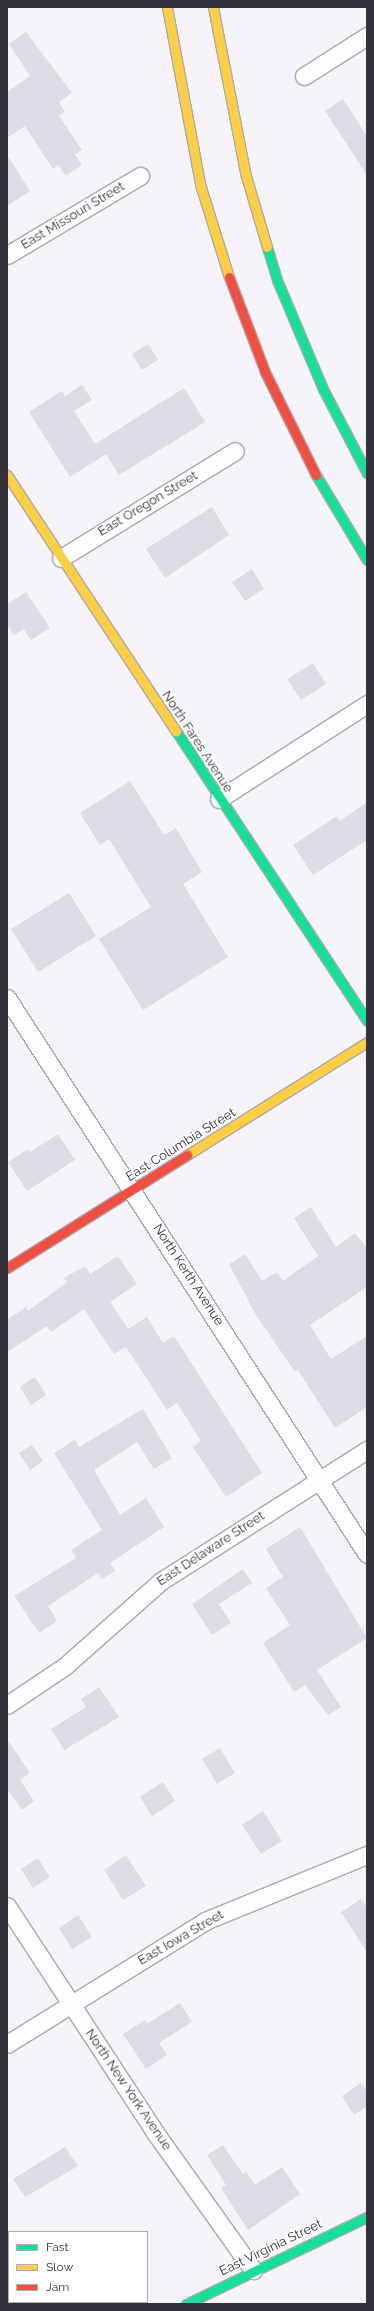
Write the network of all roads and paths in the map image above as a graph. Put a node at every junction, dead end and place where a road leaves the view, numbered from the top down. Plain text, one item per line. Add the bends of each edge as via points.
1 (167, 7) edge
2 (213, 7) edge
3 (367, 36) edge
4 (304, 76) dead end
5 (140, 176) dead end
6 (7, 255) edge
7 (235, 451) dead end
8 (367, 473) edge
9 (7, 475) edge
10 (61, 558) junction
11 (367, 560) edge
12 (367, 704) edge
13 (219, 799) junction
14 (7, 998) edge
15 (367, 1021) edge
16 (367, 1042) edge
17 (133, 1190) junction
18 (7, 1268) edge
19 (367, 1450) edge
20 (319, 1480) junction
21 (367, 1554) edge
22 (7, 1705) edge
23 (367, 1855) edge
24 (7, 1906) edge
25 (71, 2004) junction
26 (7, 2044) edge
27 (367, 2217) edge
28 (253, 2270) junction
29 (186, 2304) edge

1 - 11 main road via 199,176 230,282 265,372 303,454
2 - 8 main road via 246,176 277,280 323,389
3 - 4 street
5 - 6 street, East Missouri Street
7 - 10 street, East Oregon Street
9 - 10 main road, North Fares Avenue
10 - 13 main road, North Fares Avenue
12 - 13 street
13 - 15 main road, North Fares Avenue
14 - 17 street, North Kerth Avenue
16 - 17 main road, East Columbia Street
17 - 18 main road, East Columbia Street
17 - 20 street, North Kerth Avenue
19 - 20 street, East Delaware Street
20 - 21 street, North Kerth Avenue
20 - 22 street, East Delaware Street via 161,1581 65,1666
23 - 25 street, East Iowa Street via 205,1921
24 - 25 street, North New York Avenue
25 - 26 street, East Iowa Street
25 - 28 street, North New York Avenue via 154,2131
27 - 28 main road, East Virginia Street
28 - 29 main road, East Virginia Street

